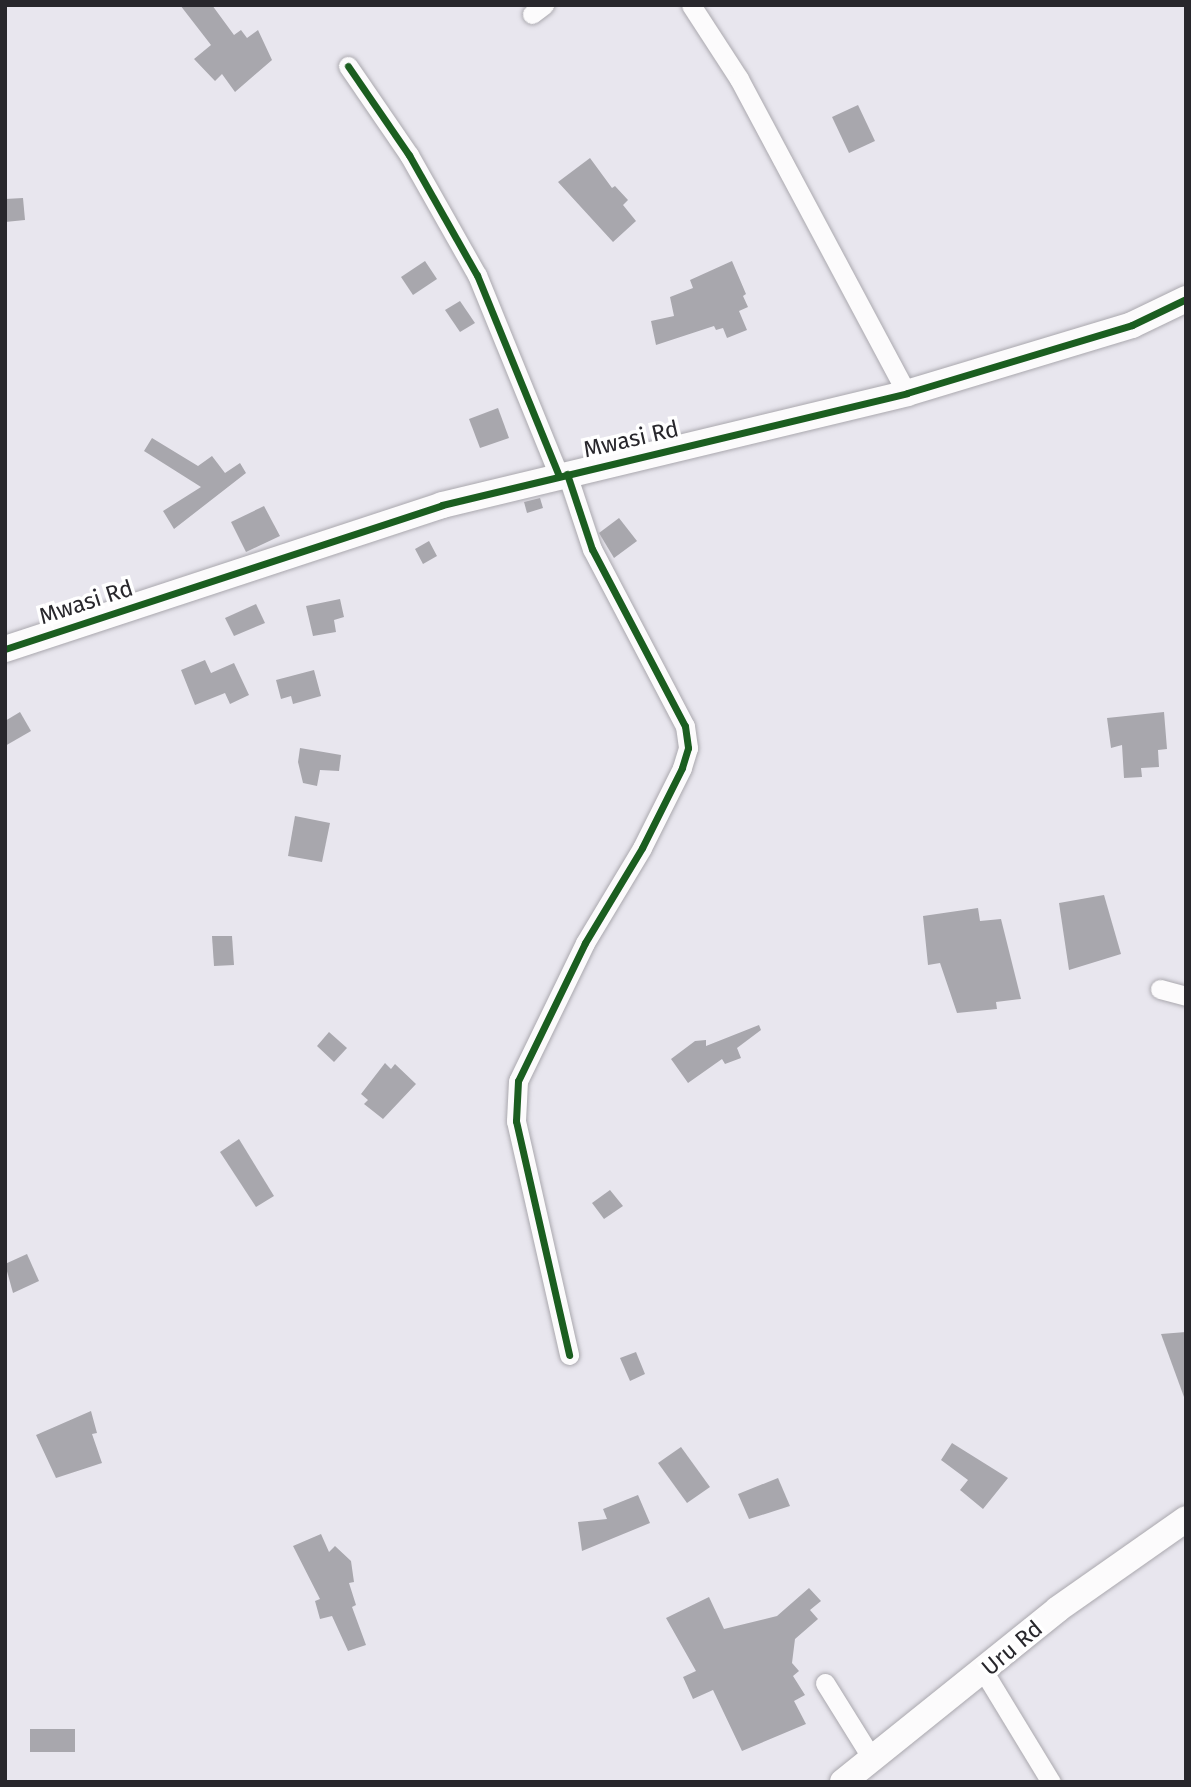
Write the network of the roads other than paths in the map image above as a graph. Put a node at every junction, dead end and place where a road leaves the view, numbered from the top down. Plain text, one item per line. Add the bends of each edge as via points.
1 (691, 5) edge
2 (348, 66) dead end
3 (1186, 299) edge
4 (907, 393) junction
5 (563, 475) junction
6 (5, 649) edge
7 (1160, 989) dead end
8 (1186, 996) edge
9 (569, 1355) dead end
10 (1186, 1519) edge
11 (984, 1672) junction
12 (825, 1683) dead end
13 (873, 1760) junction
14 (843, 1782) edge
15 (1051, 1782) edge

1 - 4 street via 759,114
2 - 5 street via 409,155 477,275
3 - 4 street, Mwasi Rd via 1132,325
4 - 5 street, Mwasi Rd
5 - 6 street, Mwasi Rd via 442,505
5 - 9 street via 592,549 685,726 688,748 659,814 585,943 519,1081 516,1121
7 - 8 street
10 - 11 street, Uru Rd via 1058,1609
11 - 13 street, Uru Rd
11 - 15 street
12 - 13 street
13 - 14 street, Uru Rd

